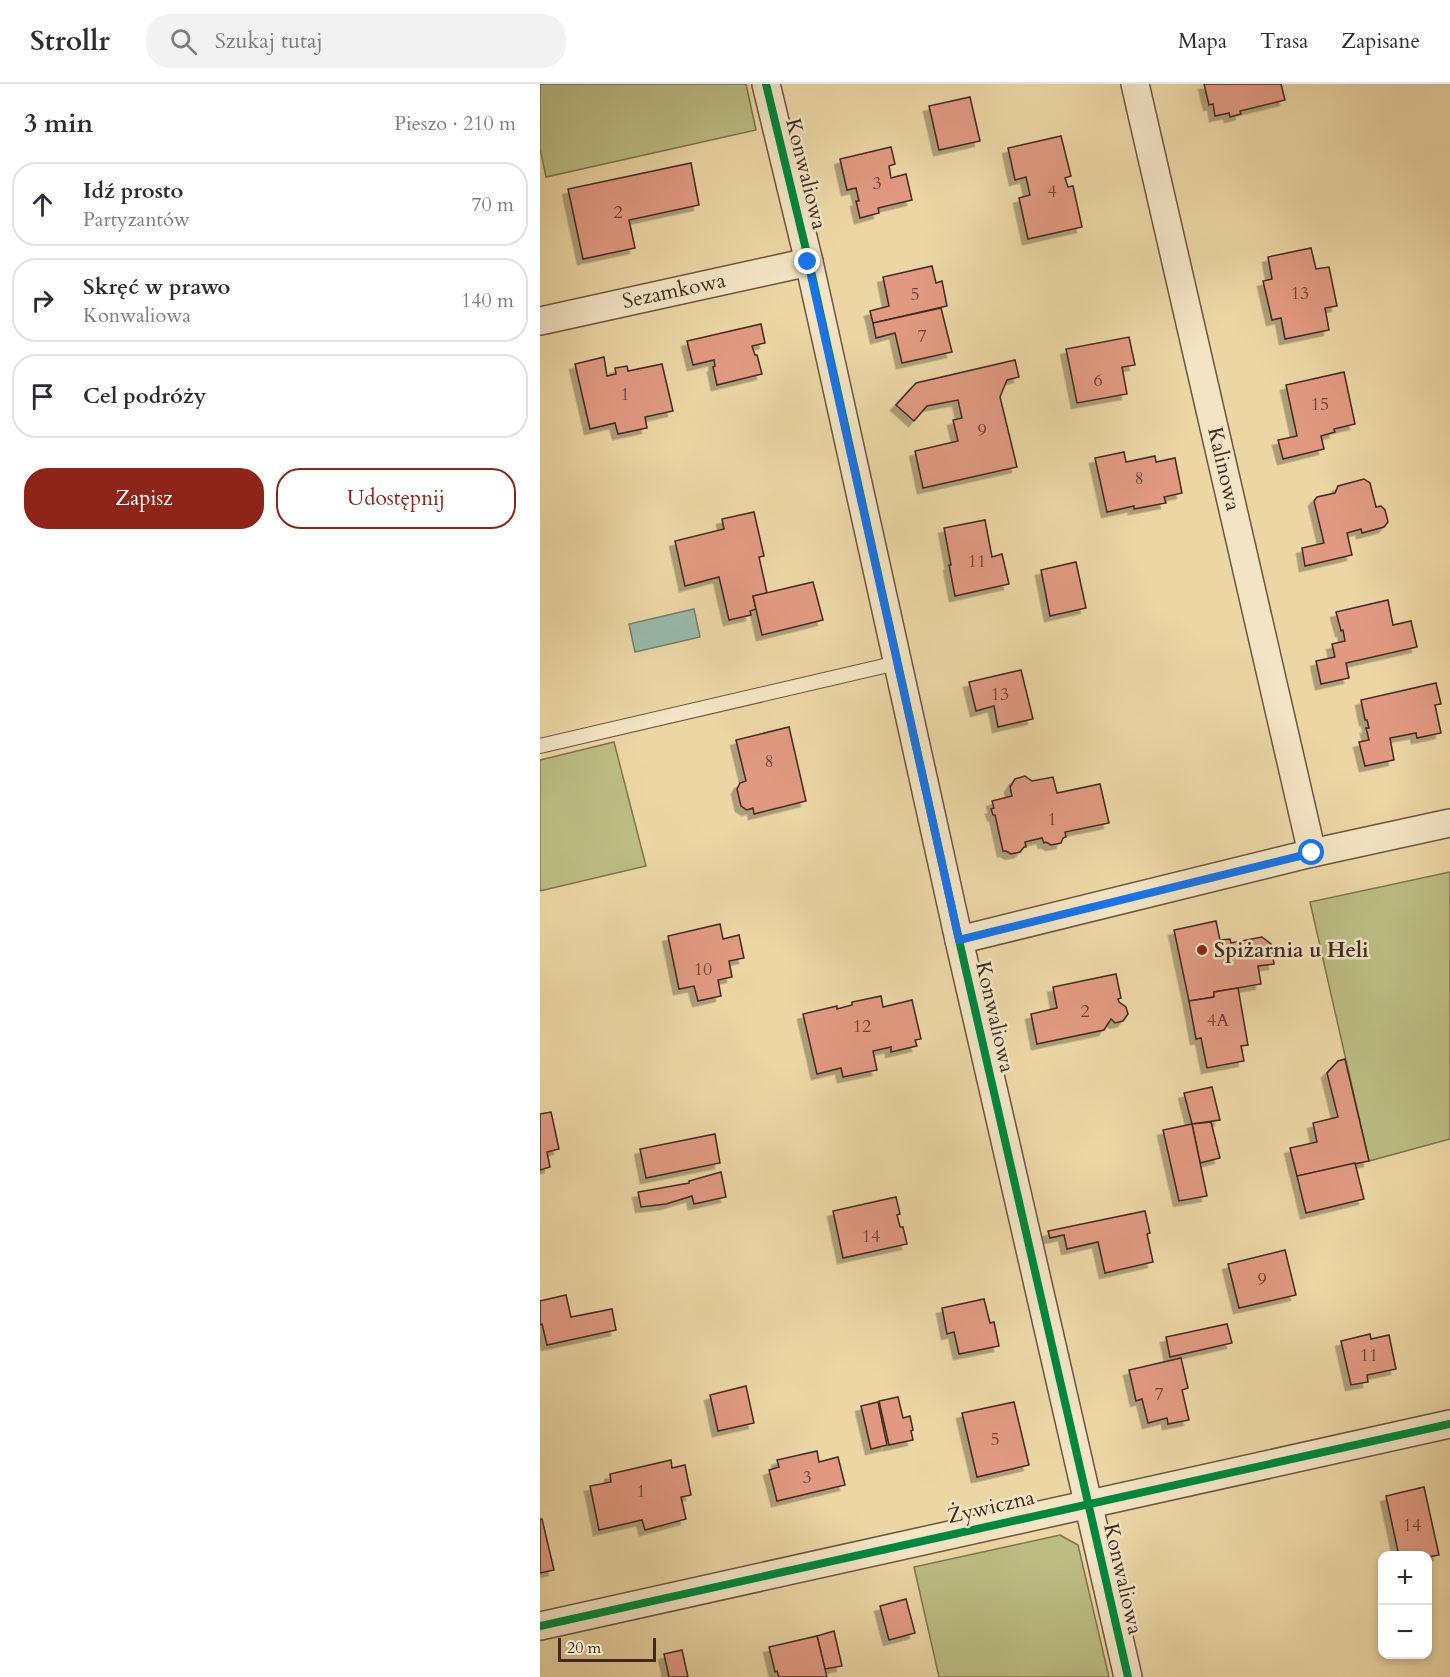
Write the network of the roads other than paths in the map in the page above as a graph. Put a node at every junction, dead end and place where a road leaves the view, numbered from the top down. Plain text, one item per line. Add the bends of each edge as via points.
1 (766, 84) edge
2 (1135, 84) edge
3 (808, 262) junction
4 (540, 321) edge
5 (897, 663) junction
6 (540, 746) edge
7 (1450, 823) edge
8 (1312, 853) junction
9 (959, 940) junction
10 (1450, 1424) edge
11 (1088, 1504) junction
12 (540, 1626) edge
13 (1128, 1677) edge

1 - 3 street, Konwaliowa
2 - 8 street, Kalinowa
3 - 4 street, Sezamkowa
3 - 5 street, Konwaliowa
5 - 6 lane
5 - 9 street, Konwaliowa
7 - 8 street
8 - 9 street
9 - 11 street, Konwaliowa
10 - 11 street, Żywiczna
11 - 12 street, Żywiczna
11 - 13 street, Konwaliowa

